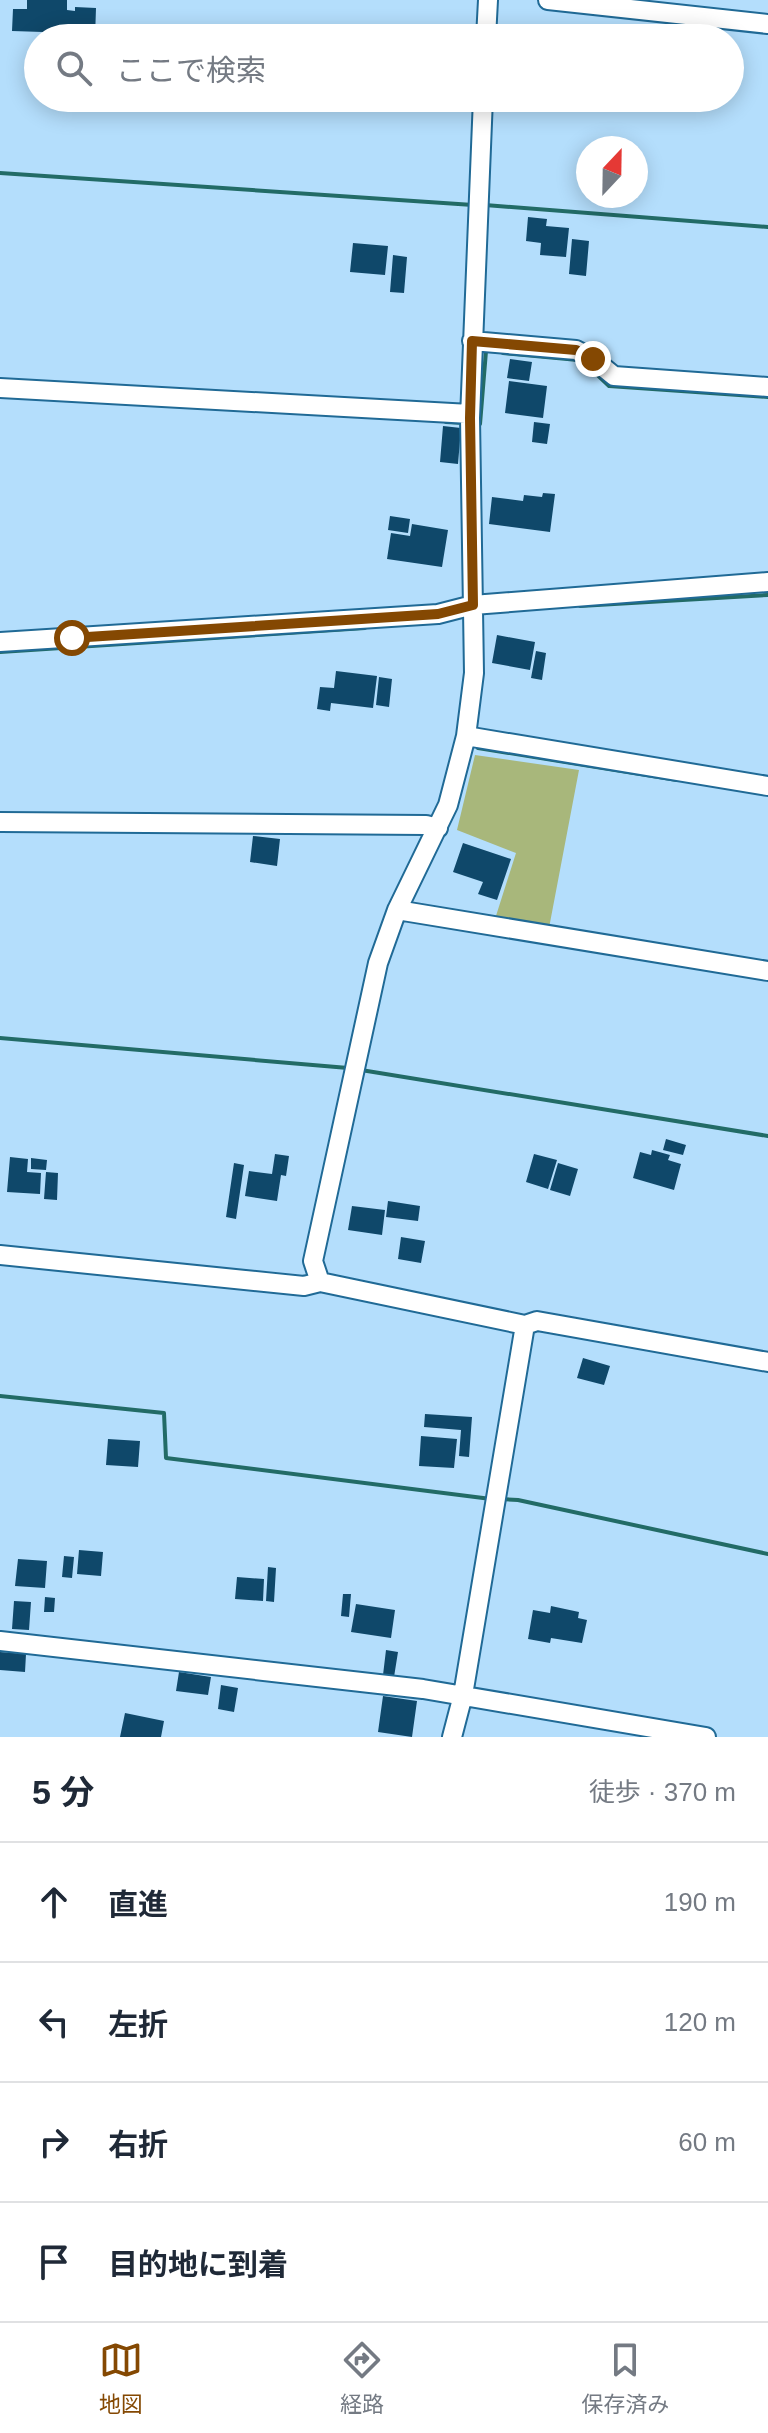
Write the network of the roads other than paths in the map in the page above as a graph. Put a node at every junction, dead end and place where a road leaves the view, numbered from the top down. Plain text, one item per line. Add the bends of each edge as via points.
1 (488, 0) edge
2 (548, 0) edge
3 (487, 24) edge
4 (768, 24) edge
5 (482, 112) edge
6 (472, 341) junction
7 (768, 387) edge
8 (0, 388) edge
9 (470, 420) junction
10 (768, 582) edge
11 (473, 612) junction
12 (0, 642) edge
13 (466, 736) junction
14 (768, 786) edge
15 (0, 822) edge
16 (438, 828) junction
17 (397, 910) junction
18 (768, 971) edge
19 (0, 1255) edge
20 (320, 1282) junction
21 (525, 1325) junction
22 (768, 1362) edge
23 (0, 1641) edge
24 (463, 1695) junction
25 (452, 1737) edge
26 (706, 1737) edge

1 - 3 street
2 - 4 street
5 - 6 street
6 - 7 street via 576,350 614,376
6 - 9 street
8 - 9 street
9 - 11 street
10 - 11 street
11 - 12 street
11 - 13 street via 474,673
13 - 14 street
13 - 16 street
15 - 16 street
16 - 17 street
17 - 18 street
17 - 20 street via 378,963 313,1261
19 - 20 street via 304,1286
20 - 21 street
21 - 22 street via 537,1321
21 - 24 street
23 - 24 street
24 - 25 street
24 - 26 street

